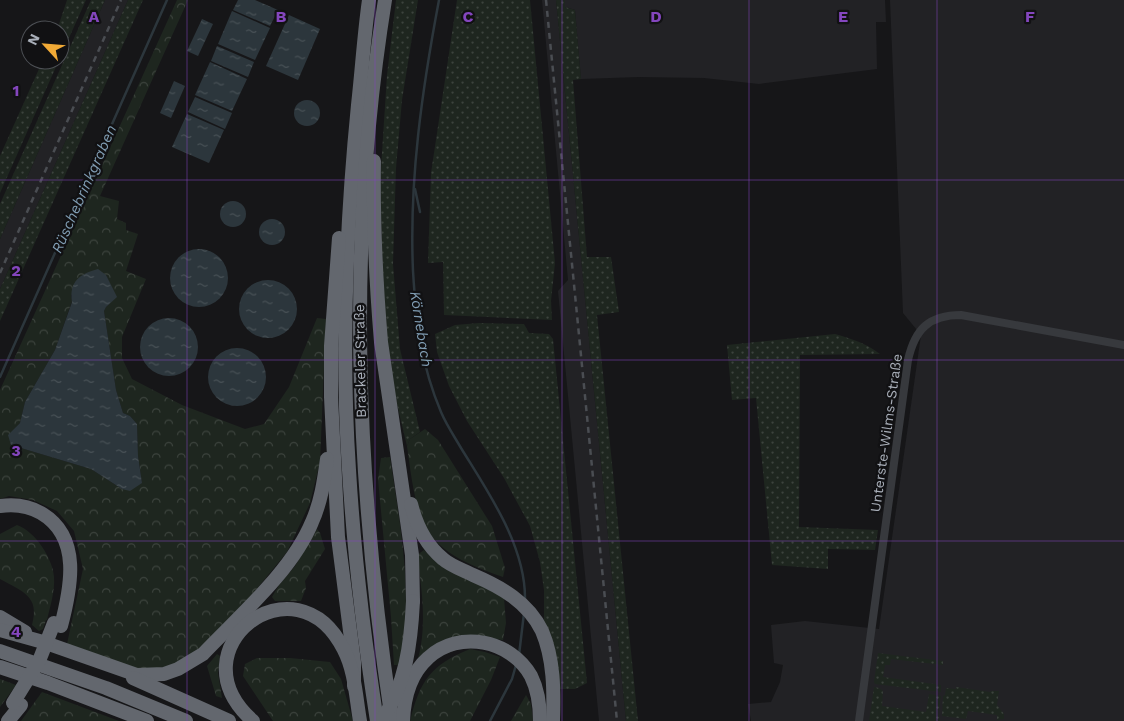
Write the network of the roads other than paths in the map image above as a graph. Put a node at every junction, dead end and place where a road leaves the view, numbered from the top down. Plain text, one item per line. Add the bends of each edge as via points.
1 (370, 0) edge
2 (385, 0) edge
3 (376, 68) junction
4 (358, 103) junction
5 (1124, 345) edge
6 (332, 429) junction
7 (402, 475) junction
8 (0, 506) edge
9 (0, 514) edge
10 (0, 618) edge
11 (57, 624) junction
12 (0, 630) edge
13 (43, 642) junction
14 (0, 651) edge
15 (0, 667) edge
16 (110, 667) junction
17 (354, 686) junction
18 (17, 704) junction
19 (547, 715) edge
20 (0, 718) edge
21 (8, 721) edge
22 (147, 721) edge
23 (186, 721) edge
24 (229, 721) edge
25 (253, 721) edge
26 (360, 721) edge
27 (379, 721) edge
28 (392, 721) edge
29 (403, 721) edge
30 (859, 721) edge

1 - 4 highway, Brackeler Straße
2 - 3 highway, Brackeler Straße
3 - 7 highway via 374,190 377,284 381,342
3 - 28 highway, Brackeler Straße via 367,143 360,253 359,360 367,518
4 - 6 highway via 349,136 338,242 331,346
4 - 27 highway, Brackeler Straße via 347,246 346,422 357,566
5 - 30 street, Unterste-Wilms-Straße via 962,315 938,318 921,329 908,360
6 - 16 highway via 323,488 312,523 302,543 272,582 202,654 178,669 151,676
6 - 17 highway via 338,536 354,662
7 - 19 highway via 414,514 428,544 444,560 514,597 541,629 552,670
7 - 27 highway, bridge via 412,555 411,640 395,696
8 - 11 highway via 29,507 40,512 51,519 66,539 71,567 70,585
9 - 11 highway via 18,513 34,518 57,540 63,576
10 - 13 highway
11 - 18 highway, bridge
12 - 13 highway
13 - 16 highway
14 - 23 highway via 106,688
15 - 22 highway
16 - 24 highway
17 - 25 highway via 345,651 326,625 298,610 272,611 240,630 228,655 226,674 229,688 235,701
17 - 26 highway
18 - 20 highway
18 - 21 highway
19 - 29 highway via 520,661 502,648 472,640 441,649 428,657 412,679

